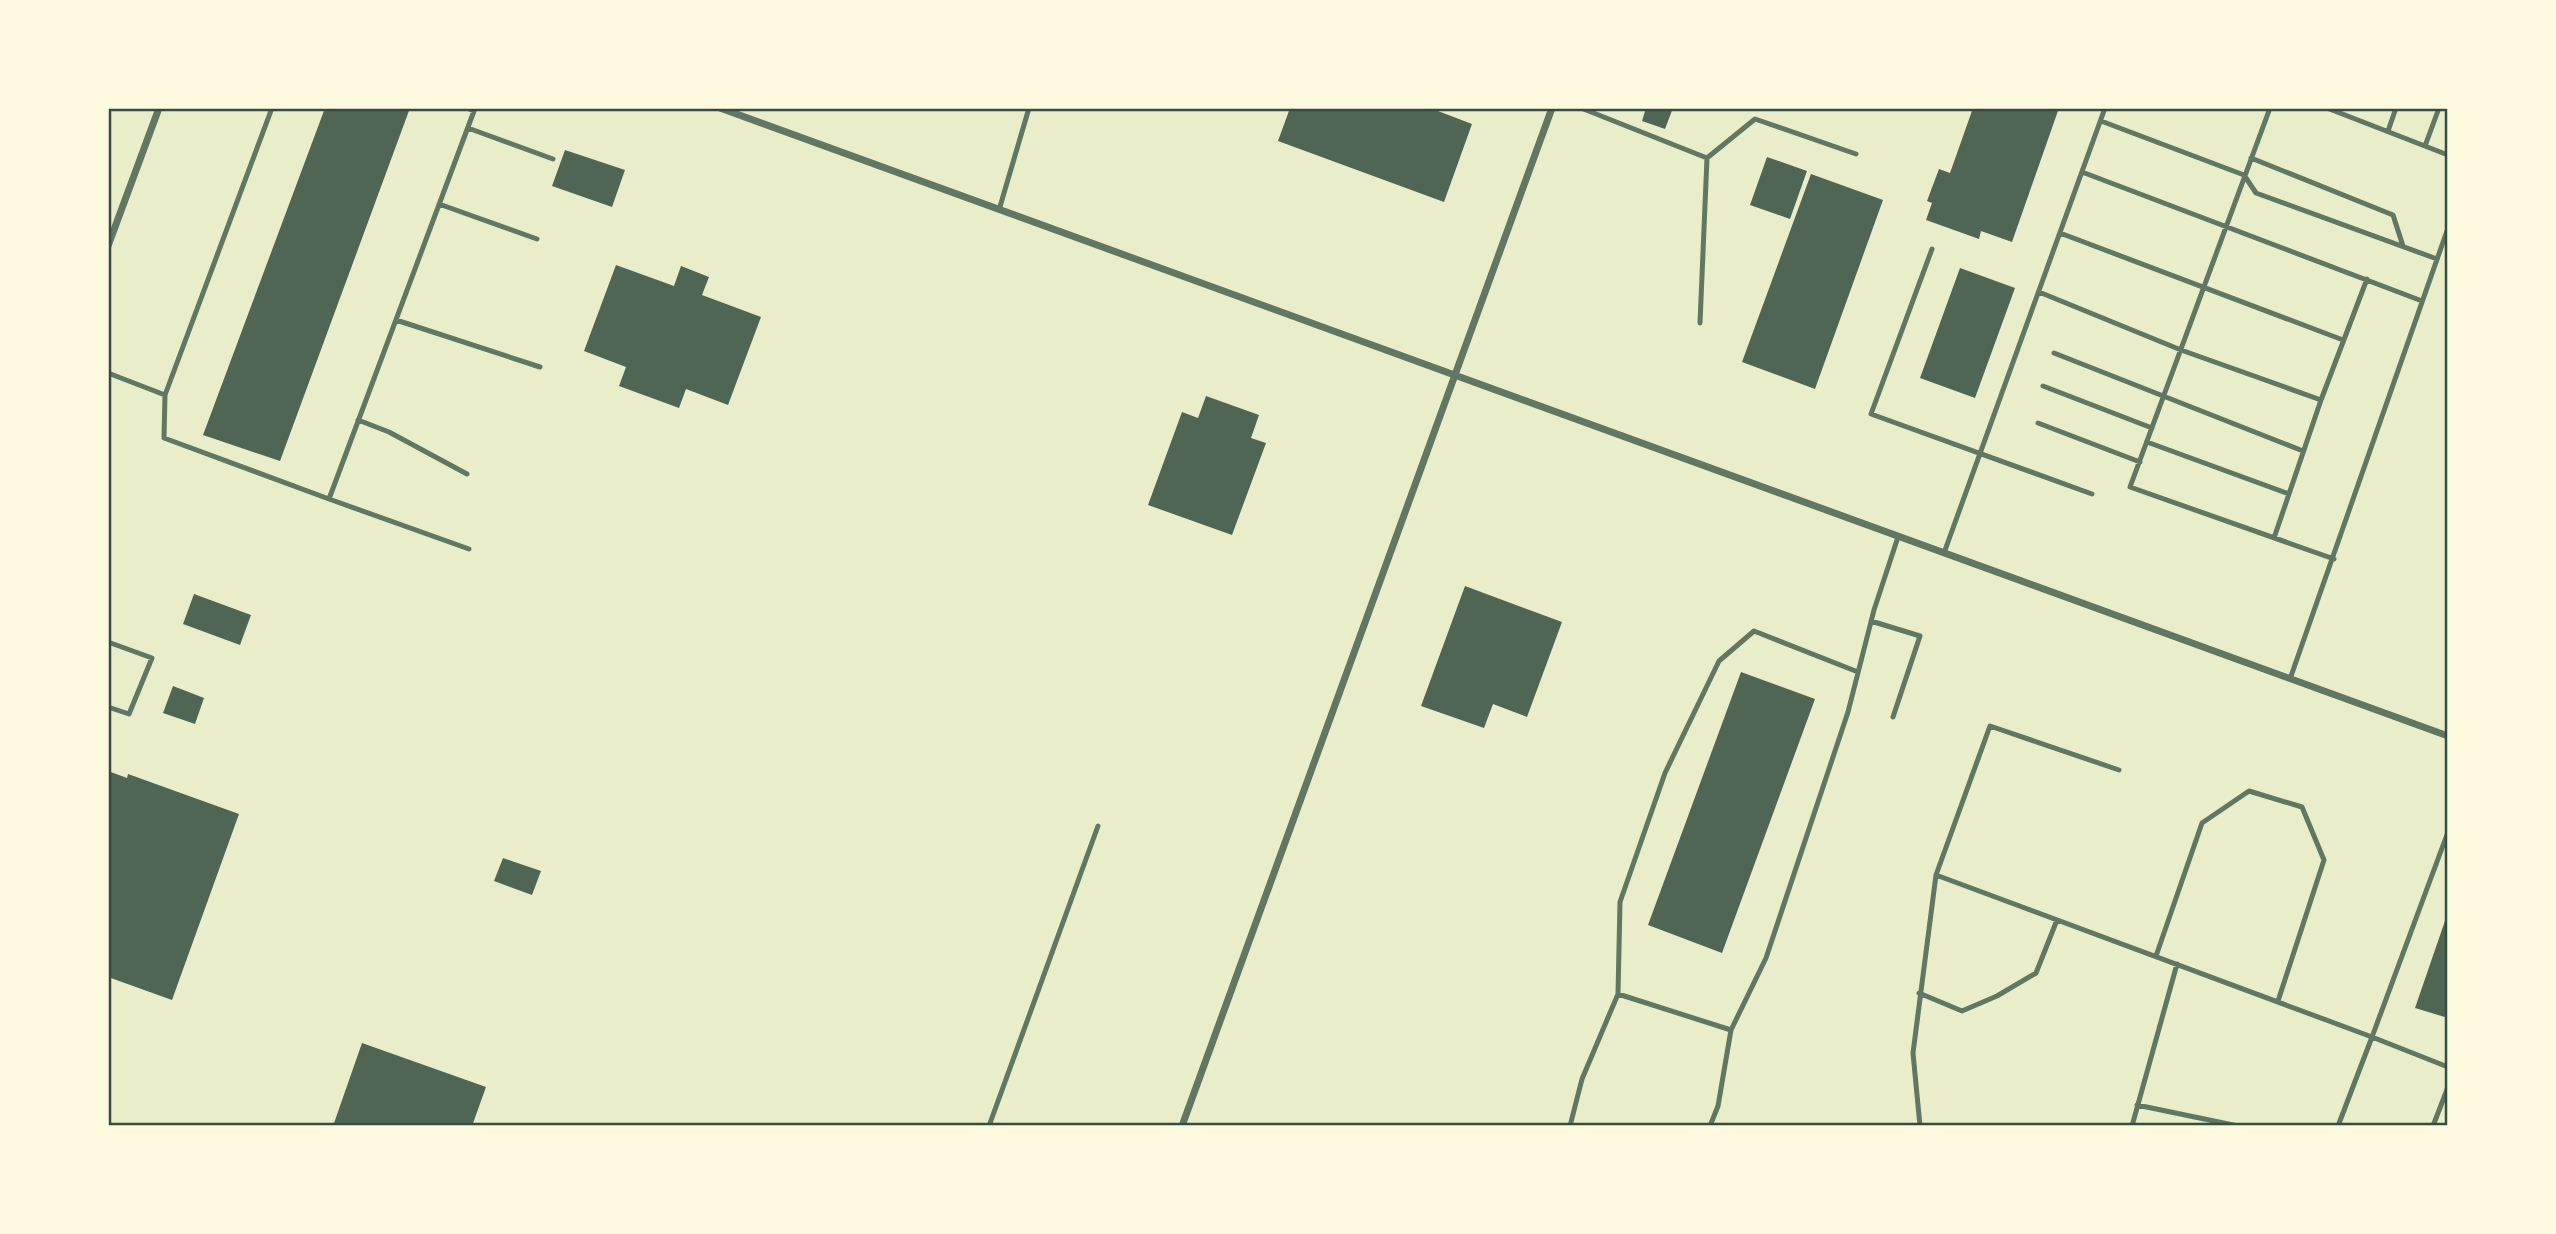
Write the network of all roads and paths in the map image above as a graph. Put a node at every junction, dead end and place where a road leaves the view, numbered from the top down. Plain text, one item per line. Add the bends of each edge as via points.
1 (159, 108) edge
2 (272, 108) edge
3 (467, 108) edge
4 (720, 108) edge
5 (1029, 108) edge
6 (1552, 108) edge
7 (1581, 108) edge
8 (2105, 108) edge
9 (2270, 108) edge
10 (2327, 108) edge
11 (2396, 108) edge
12 (2439, 108) edge
13 (477, 110) edge
14 (2101, 121) junction
15 (468, 128) junction
16 (2388, 131) junction
17 (2425, 146) junction
18 (1856, 154) dead end
19 (2448, 155) edge
20 (1707, 158) junction
21 (2251, 158) junction
22 (553, 159) dead end
23 (2082, 172) junction
24 (2244, 175) junction
25 (439, 204) junction
26 (999, 210) junction
27 (2227, 226) junction
28 (2448, 228) edge
29 (2060, 233) junction
30 (537, 239) dead end
31 (108, 246) edge
32 (2403, 247) junction
33 (1932, 249) dead end
34 (2437, 259) junction
35 (2367, 279) junction
36 (2204, 287) junction
37 (2039, 292) junction
38 (2422, 301) junction
39 (396, 320) junction
40 (1700, 323) dead end
41 (2343, 340) junction
42 (2181, 350) junction
43 (2054, 353) dead end
44 (540, 367) dead end
45 (108, 373) edge
46 (1453, 375) junction
47 (2043, 386) dead end
48 (164, 395) junction
49 (2165, 395) junction
50 (2320, 400) junction
51 (358, 420) junction
52 (2038, 423) dead end
53 (2152, 428) junction
54 (2147, 442) junction
55 (2304, 451) junction
56 (1980, 452) junction
57 (2140, 462) junction
58 (467, 474) dead end
59 (2092, 494) dead end
60 (2289, 495) junction
61 (329, 499) junction
62 (1898, 537) junction
63 (2274, 538) junction
64 (469, 549) dead end
65 (1944, 553) junction
66 (2334, 559) junction
67 (1871, 621) junction
68 (108, 642) edge
69 (1858, 671) junction
70 (2290, 679) junction
71 (108, 707) edge
72 (1893, 717) dead end
73 (2448, 736) edge
74 (2119, 770) dead end
75 (1098, 826) dead end
76 (2448, 832) edge
77 (1936, 875) junction
78 (2057, 920) junction
79 (2156, 956) junction
80 (2177, 964) junction
81 (1919, 993) junction
82 (1618, 994) junction
83 (2278, 1001) junction
84 (1731, 1030) junction
85 (2372, 1037) junction
86 (2448, 1067) edge
87 (2448, 1087) edge
88 (2137, 1105) junction
89 (989, 1125) edge
90 (1182, 1125) edge
91 (1570, 1125) edge
92 (1710, 1125) edge
93 (1920, 1125) edge
94 (2132, 1125) edge
95 (2238, 1125) edge
96 (2338, 1125) edge
97 (2433, 1125) edge

1 - 31 street
2 - 48 lane
3 - 13 lane
4 - 26 street
5 - 26 lane
6 - 46 street
7 - 20 lane
8 - 14 lane
9 - 21 lane
10 - 16 lane
11 - 16 lane
12 - 17 lane
13 - 15 lane
14 - 23 lane
14 - 24 lane
15 - 22 lane
15 - 25 lane
16 - 17 lane
17 - 19 lane
18 - 20 lane via 1755,119
20 - 40 lane
21 - 24 lane
21 - 32 lane via 2393,215
23 - 27 lane
23 - 29 lane
24 - 27 lane
24 - 32 lane via 2256,193
25 - 30 lane
25 - 39 lane
26 - 46 street
27 - 35 lane
27 - 36 lane
28 - 34 lane
29 - 36 lane
29 - 37 lane
32 - 34 lane
33 - 56 lane via 1871,414
34 - 38 lane
35 - 38 lane
35 - 41 lane
36 - 41 lane
36 - 42 lane
37 - 42 lane
37 - 56 lane
38 - 66 lane
39 - 44 lane
39 - 51 lane
41 - 50 lane
42 - 49 lane
42 - 50 lane
43 - 49 lane
45 - 48 lane
46 - 62 street
46 - 90 street
47 - 53 lane
48 - 61 lane via 164,438
49 - 53 lane
49 - 55 lane
50 - 55 lane
51 - 58 lane
51 - 61 lane
52 - 57 lane
53 - 54 lane
54 - 57 lane
54 - 60 lane
55 - 60 lane
56 - 59 lane
56 - 65 lane
57 - 63 lane via 2130,487
60 - 63 lane
61 - 64 lane
62 - 65 street
62 - 67 lane
63 - 66 lane
65 - 70 street
66 - 70 lane
67 - 69 lane
67 - 72 lane via 1920,636
68 - 71 lane via 152,658 129,714
69 - 82 lane via 1754,631 1719,661 1665,773 1620,902
69 - 84 lane via 1766,958
70 - 73 street
74 - 77 lane via 1990,726
75 - 89 lane
76 - 85 lane
77 - 78 lane
77 - 81 lane
78 - 79 lane
78 - 81 lane via 2035,973 1997,996 1962,1011
79 - 80 lane
79 - 83 lane via 2202,823 2249,791 2302,807 2324,860
80 - 83 lane
80 - 88 lane
81 - 93 lane via 1913,1053
82 - 84 lane
82 - 91 lane via 1582,1079
83 - 85 lane
84 - 92 lane via 1718,1106
85 - 86 lane
85 - 96 lane
87 - 97 lane
88 - 94 lane
88 - 95 lane

